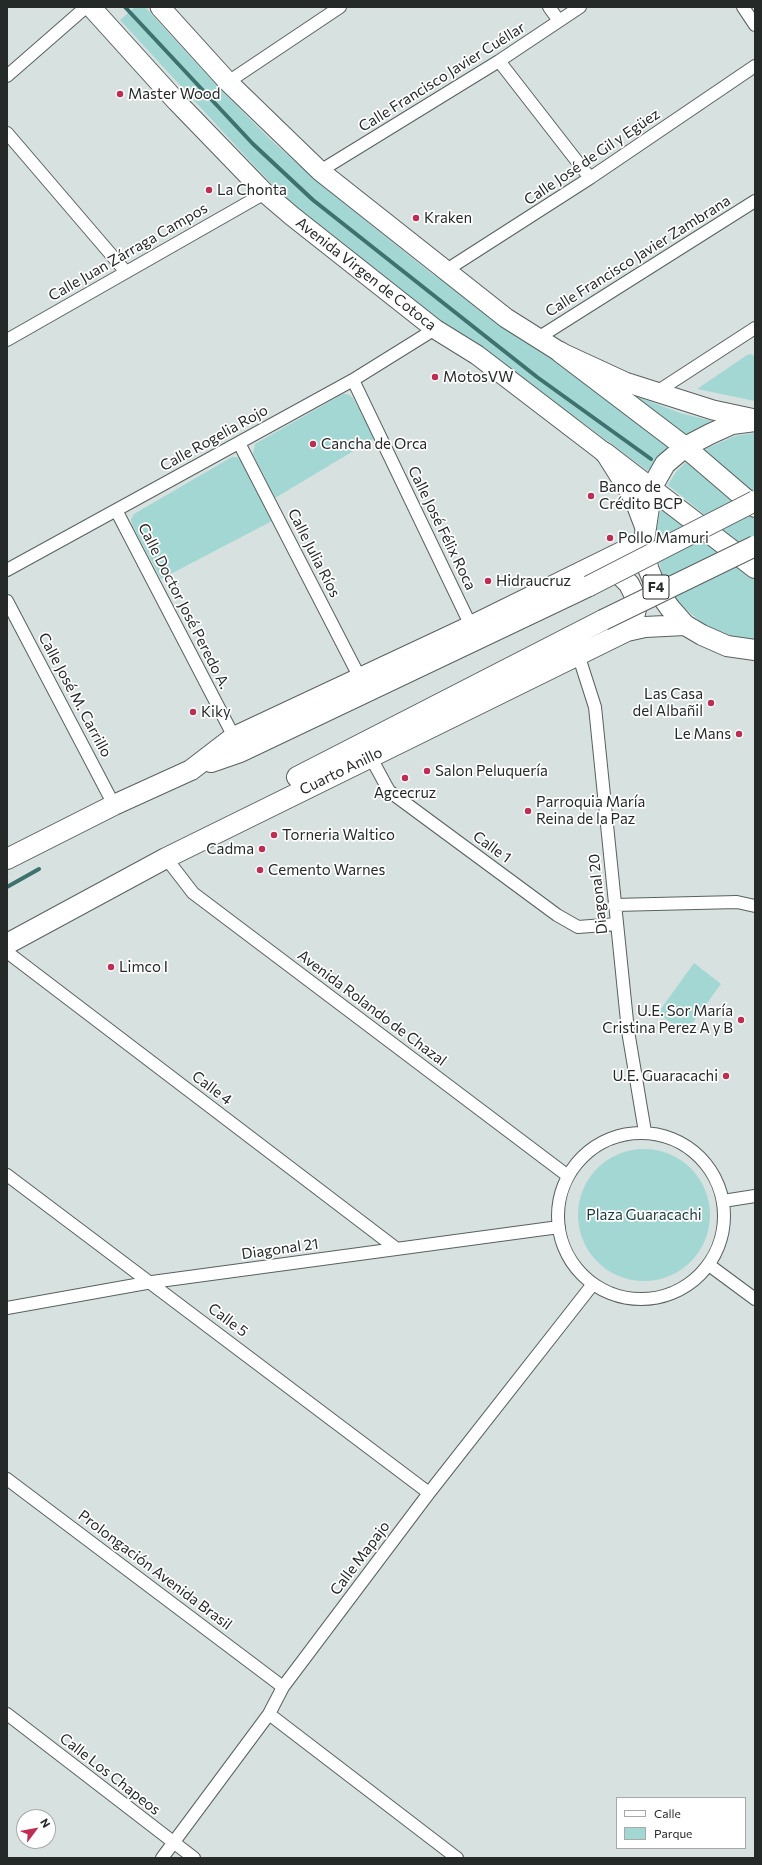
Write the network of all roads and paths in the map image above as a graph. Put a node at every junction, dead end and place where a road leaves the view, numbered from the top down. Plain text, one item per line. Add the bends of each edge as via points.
1 (86, 7) edge
2 (91, 7) edge
3 (160, 7) edge
4 (340, 7) edge
5 (550, 7) edge
6 (580, 7) edge
7 (743, 7) edge
8 (559, 21) junction
9 (755, 25) edge
10 (499, 61) junction
11 (755, 66) edge
12 (7, 76) edge
13 (228, 82) junction
14 (7, 133) edge
15 (320, 171) junction
16 (590, 178) junction
17 (265, 193) junction
18 (755, 201) edge
19 (445, 271) junction
20 (126, 272) junction
21 (755, 328) edge
22 (435, 329) junction
23 (538, 338) junction
24 (7, 340) edge
25 (560, 352) junction
26 (353, 380) junction
27 (655, 393) junction
28 (755, 420) edge
29 (239, 443) junction
30 (685, 447) junction
31 (606, 453) junction
32 (652, 488) junction
33 (755, 501) edge
34 (755, 507) edge
35 (116, 510) junction
36 (645, 535) junction
37 (755, 546) edge
38 (755, 568) edge
39 (7, 570) edge
40 (585, 579) junction
41 (7, 601) edge
42 (685, 625) junction
43 (471, 626) junction
44 (627, 631) junction
45 (755, 650) edge
46 (578, 654) junction
47 (360, 678) junction
48 (234, 738) junction
49 (370, 756) junction
50 (191, 770) junction
51 (114, 805) junction
52 (166, 858) junction
53 (7, 859) edge
54 (614, 904) junction
55 (755, 906) edge
56 (617, 924) junction
57 (7, 944) edge
58 (7, 952) edge
59 (645, 1132) junction
60 (7, 1175) edge
61 (568, 1176) junction
62 (755, 1196) edge
63 (724, 1201) junction
64 (559, 1227) junction
65 (397, 1249) junction
66 (710, 1264) junction
67 (152, 1282) junction
68 (593, 1284) junction
69 (755, 1299) edge
70 (7, 1308) edge
71 (7, 1479) edge
72 (429, 1493) junction
73 (283, 1687) junction
74 (7, 1714) edge
75 (269, 1714) junction
76 (173, 1843) junction
77 (162, 1858) edge
78 (194, 1858) edge
79 (457, 1858) edge

1 - 12 street
2 - 17 main road, Avenida Virgen de Cotoca via 177,102
3 - 13 main road
4 - 13 street
5 - 8 street
6 - 8 street, Calle Francisco Javier Cuéllar
7 - 9 street
8 - 10 street, Calle Francisco Javier Cuéllar
10 - 15 street, Calle Francisco Javier Cuéllar
10 - 16 street
11 - 16 street, Calle José de Gil y Egüez
13 - 15 main road
14 - 20 street
15 - 19 main road
16 - 19 street, Calle José de Gil y Egüez
17 - 20 street, Calle Juan Zárraga Campos
17 - 22 main road, Avenida Virgen de Cotoca
18 - 23 street, Calle Francisco Javier Zambrana
19 - 23 main road via 506,318
20 - 24 street, Calle Juan Zárraga Campos
21 - 27 street
22 - 26 street, Calle Rogelia Rojo
22 - 31 main road, Avenida Virgen de Cotoca via 477,355
23 - 25 main road
25 - 27 main road
25 - 30 highway
26 - 29 street, Calle Rogelia Rojo
26 - 43 street, Calle José Félix Roca
27 - 28 main road
28 - 30 highway, F4 via 732,424
29 - 35 street, Calle Rogelia Rojo
29 - 47 street, Calle Julia Ríos
30 - 32 highway, F4 via 665,464
30 - 34 highway
31 - 32 highway
31 - 36 main road, Avenida Virgen de Cotoca via 634,499
32 - 36 highway, F4
32 - 38 highway
33 - 40 highway, bridge
35 - 39 street, Calle Rogelia Rojo
35 - 48 street, Calle Doctor José Peredo A.
36 - 40 highway
36 - 42 highway, F4 via 648,568 657,590
37 - 52 highway, bridge via 604,620 266,793
40 - 43 highway
40 - 44 highway via 596,568 609,569 629,584 635,596 636,608
40 - 50 highway via 240,752
41 - 51 street, Calle José M. Carrillo
42 - 44 highway, Cuarto Anillo via 645,627
42 - 45 highway, F4 via 727,646
43 - 47 highway
44 - 46 highway, Cuarto Anillo
46 - 49 highway, Cuarto Anillo
46 - 54 street, Diagonal 20 via 594,707
47 - 48 highway
48 - 50 highway
49 - 52 highway, Cuarto Anillo
49 - 56 street, Calle 1 via 389,791 557,915 578,927
50 - 51 highway
51 - 53 highway
52 - 57 highway, Cuarto Anillo
52 - 61 street, Avenida Rolando de Chazal via 193,893
54 - 55 street via 738,902
54 - 56 street, Diagonal 20
56 - 59 street, Diagonal 20 via 628,1031
58 - 65 street, Calle 4
59 - 61 street via 622,1134 601,1143 582,1157
59 - 63 street via 673,1139 696,1153 714,1175
60 - 67 street, Calle 5
61 - 64 street via 558,1209
62 - 63 street
63 - 66 street via 720,1245
64 - 65 street, Diagonal 21
64 - 68 street via 565,1249 577,1268
65 - 67 street, Diagonal 21
66 - 68 street via 695,1281 676,1292 656,1298 634,1299 613,1294
66 - 69 street
67 - 70 street, Diagonal 21
67 - 72 street, Calle 5
68 - 72 street, Calle Mapajo
71 - 73 street, Prolongación Avenida Brasil
72 - 73 street, Calle Mapajo
73 - 75 street, Calle Mapajo
74 - 76 street, Calle Los Chapeos
75 - 76 street, Calle Mapajo
75 - 79 street
76 - 77 street, Calle Mapajo
76 - 78 street, Calle Los Chapeos

